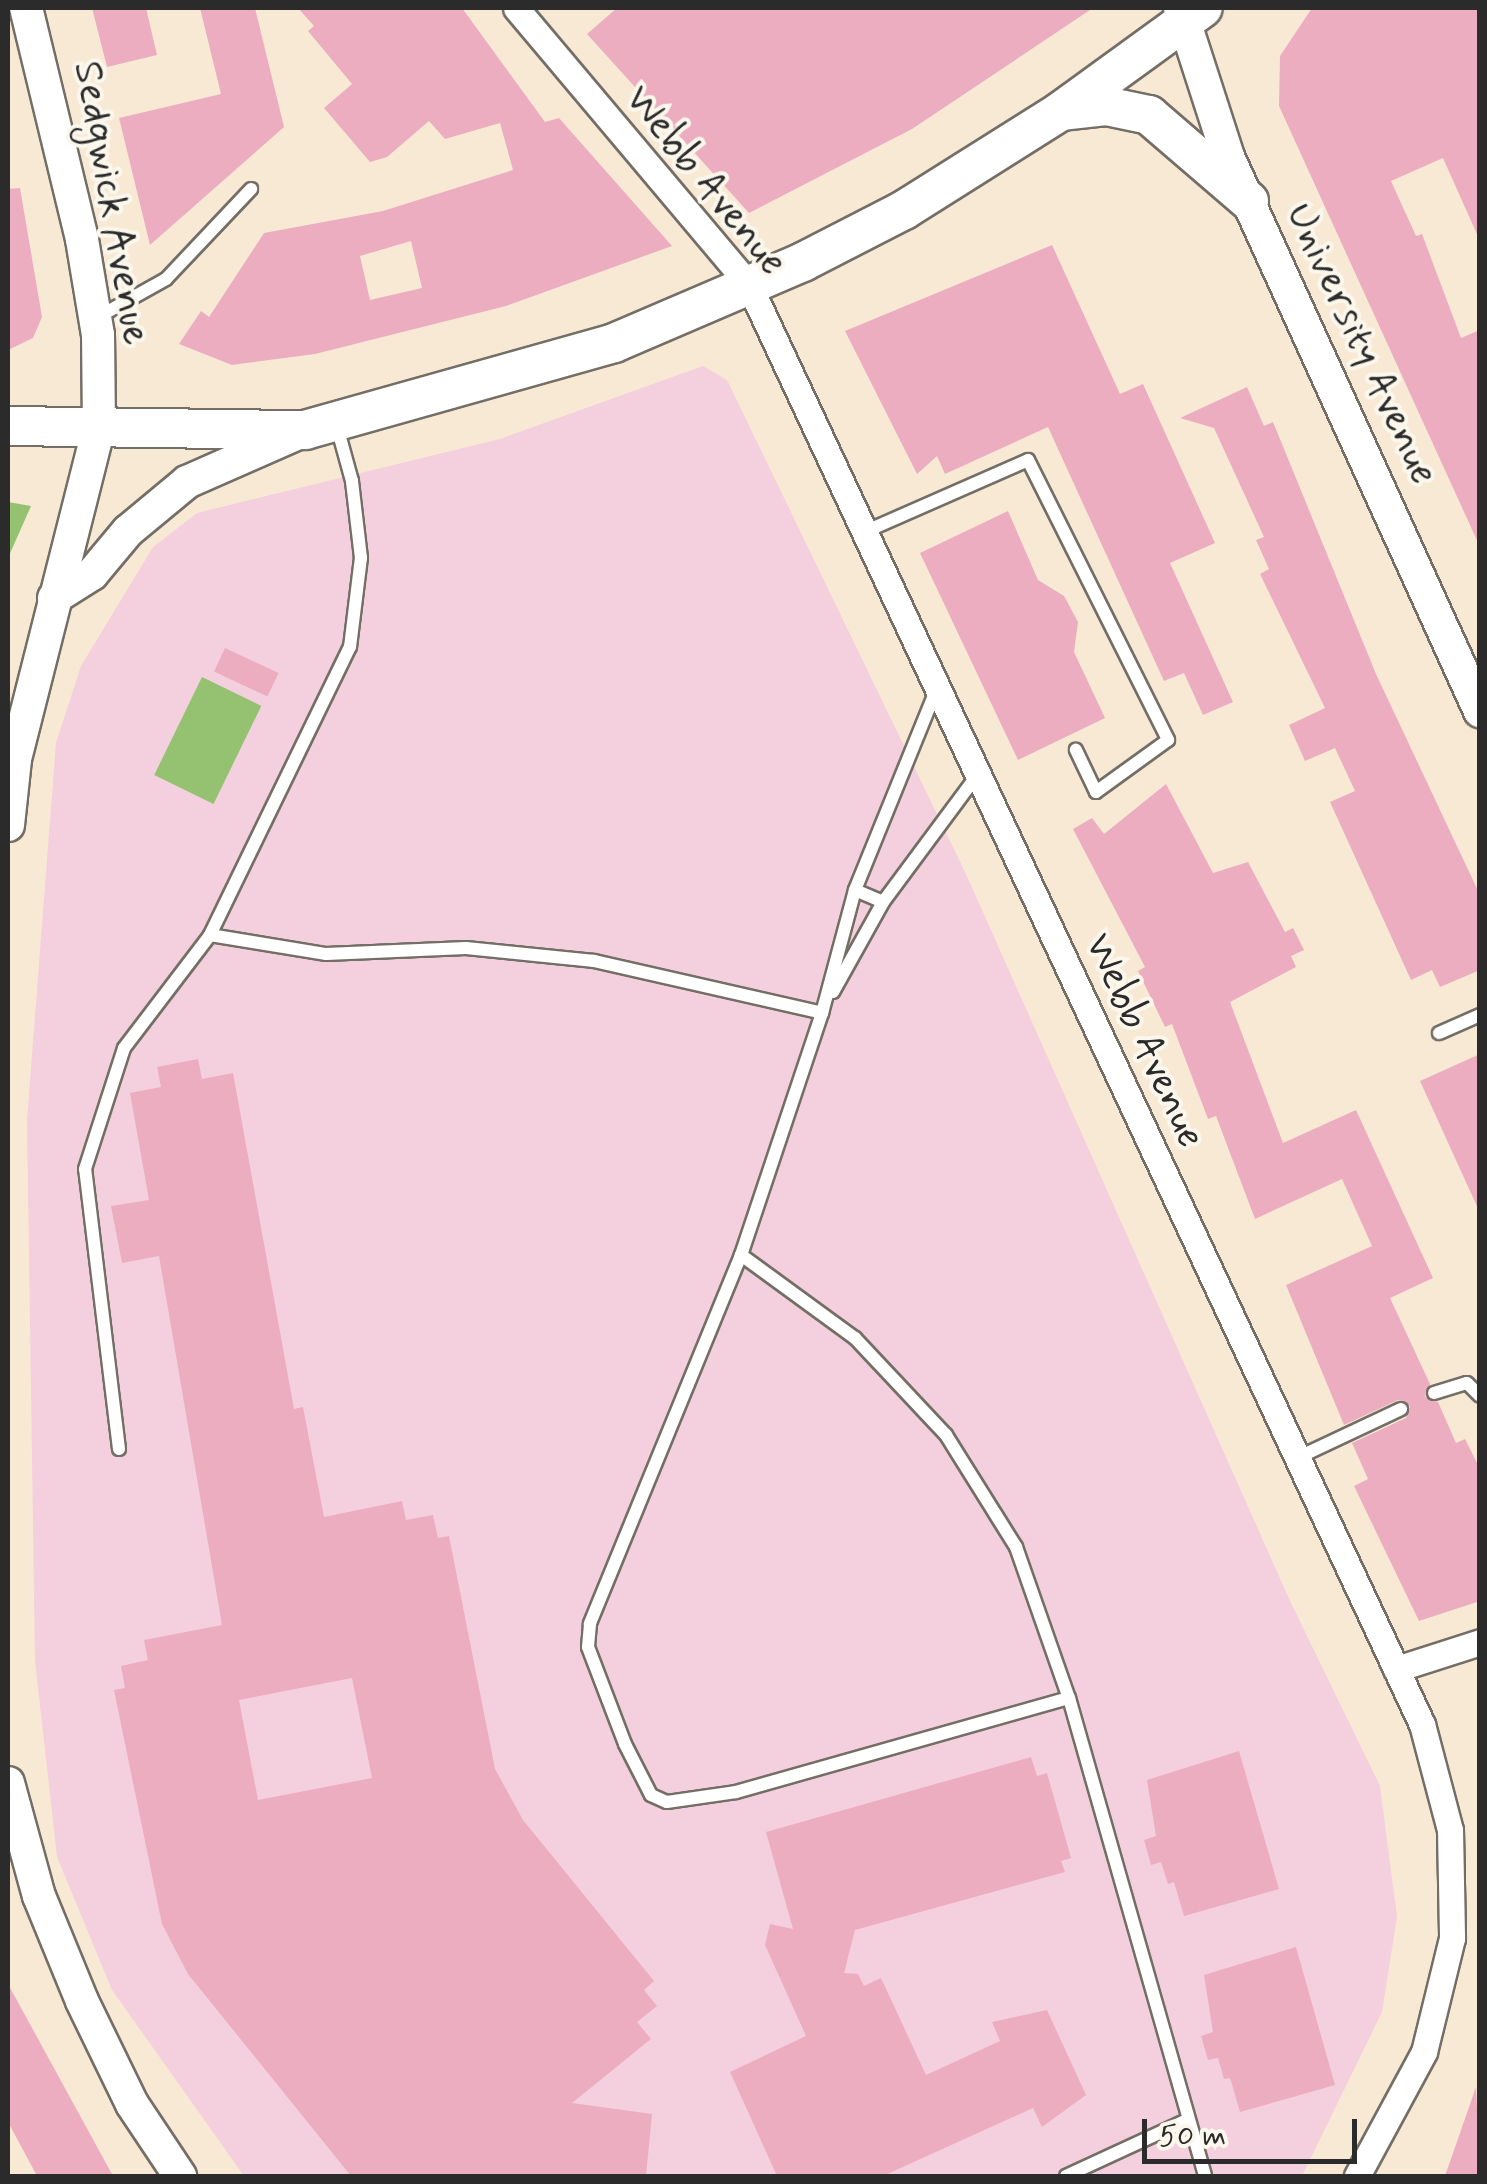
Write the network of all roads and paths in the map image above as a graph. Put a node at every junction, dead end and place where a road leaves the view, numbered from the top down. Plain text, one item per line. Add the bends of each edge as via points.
1 (26, 8) edge
2 (523, 10) edge
3 (1190, 12) edge
4 (1061, 111) junction
5 (250, 189) dead end
6 (1249, 201) junction
7 (749, 285) junction
8 (96, 318) junction
9 (8, 426) edge
10 (320, 426) junction
11 (100, 428) junction
12 (864, 532) junction
13 (54, 598) junction
14 (937, 688) junction
15 (1475, 690) edge
16 (11, 747) edge
17 (1076, 750) dead end
18 (978, 774) junction
19 (8, 825) edge
20 (854, 890) junction
21 (883, 902) junction
22 (210, 935) junction
23 (822, 1013) junction
24 (1480, 1015) edge
25 (1438, 1033) dead end
26 (741, 1256) junction
27 (1434, 1394) dead end
28 (1480, 1396) edge
29 (1401, 1409) dead end
30 (119, 1449) dead end
31 (1297, 1458) junction
32 (1480, 1642) edge
33 (1396, 1669) junction
34 (1069, 1698) junction
35 (8, 1783) edge
36 (1187, 2120) junction
37 (180, 2176) edge
38 (1066, 2176) edge
39 (1205, 2176) edge
40 (1358, 2176) edge

1 - 8 street, Sedgwick Avenue
2 - 7 street, Webb Avenue
3 - 4 main road
3 - 6 street, University Avenue via 1228,157
4 - 6 main road via 1106,106 1150,116
4 - 7 main road via 904,210
5 - 8 lane via 166,279
6 - 15 street, University Avenue
7 - 10 main road via 614,343
7 - 12 street, Webb Avenue
8 - 11 street, Sedgwick Avenue
9 - 11 main road
10 - 11 main road
10 - 13 street via 187,482 128,531 92,574
10 - 22 lane via 352,481 361,558 350,647
11 - 13 street, Sedgwick Avenue
12 - 14 street, Webb Avenue
12 - 17 lane via 1028,460 1168,740 1096,792
13 - 16 street, Sedgwick Avenue
14 - 18 street, Webb Avenue
14 - 20 lane
16 - 19 street, Sedgwick Avenue
18 - 21 lane
18 - 31 street, Webb Avenue
20 - 21 lane
20 - 23 lane
21 - 23 lane
22 - 23 lane via 326,954 466,948 594,961
22 - 30 lane via 124,1048 84,1169
23 - 26 lane
24 - 25 lane
26 - 34 lane via 855,1338 946,1435 1016,1547
26 - 34 lane via 588,1647 651,1794 667,1802 718,1796
27 - 28 lane via 1467,1383
29 - 31 lane
31 - 33 street, Webb Avenue
32 - 33 street
33 - 40 street, Webb Avenue via 1440,1776 1450,1830 1452,1938 1424,2052
34 - 36 lane
35 - 37 street via 38,1896 82,2001 132,2104
36 - 38 lane
36 - 39 lane

